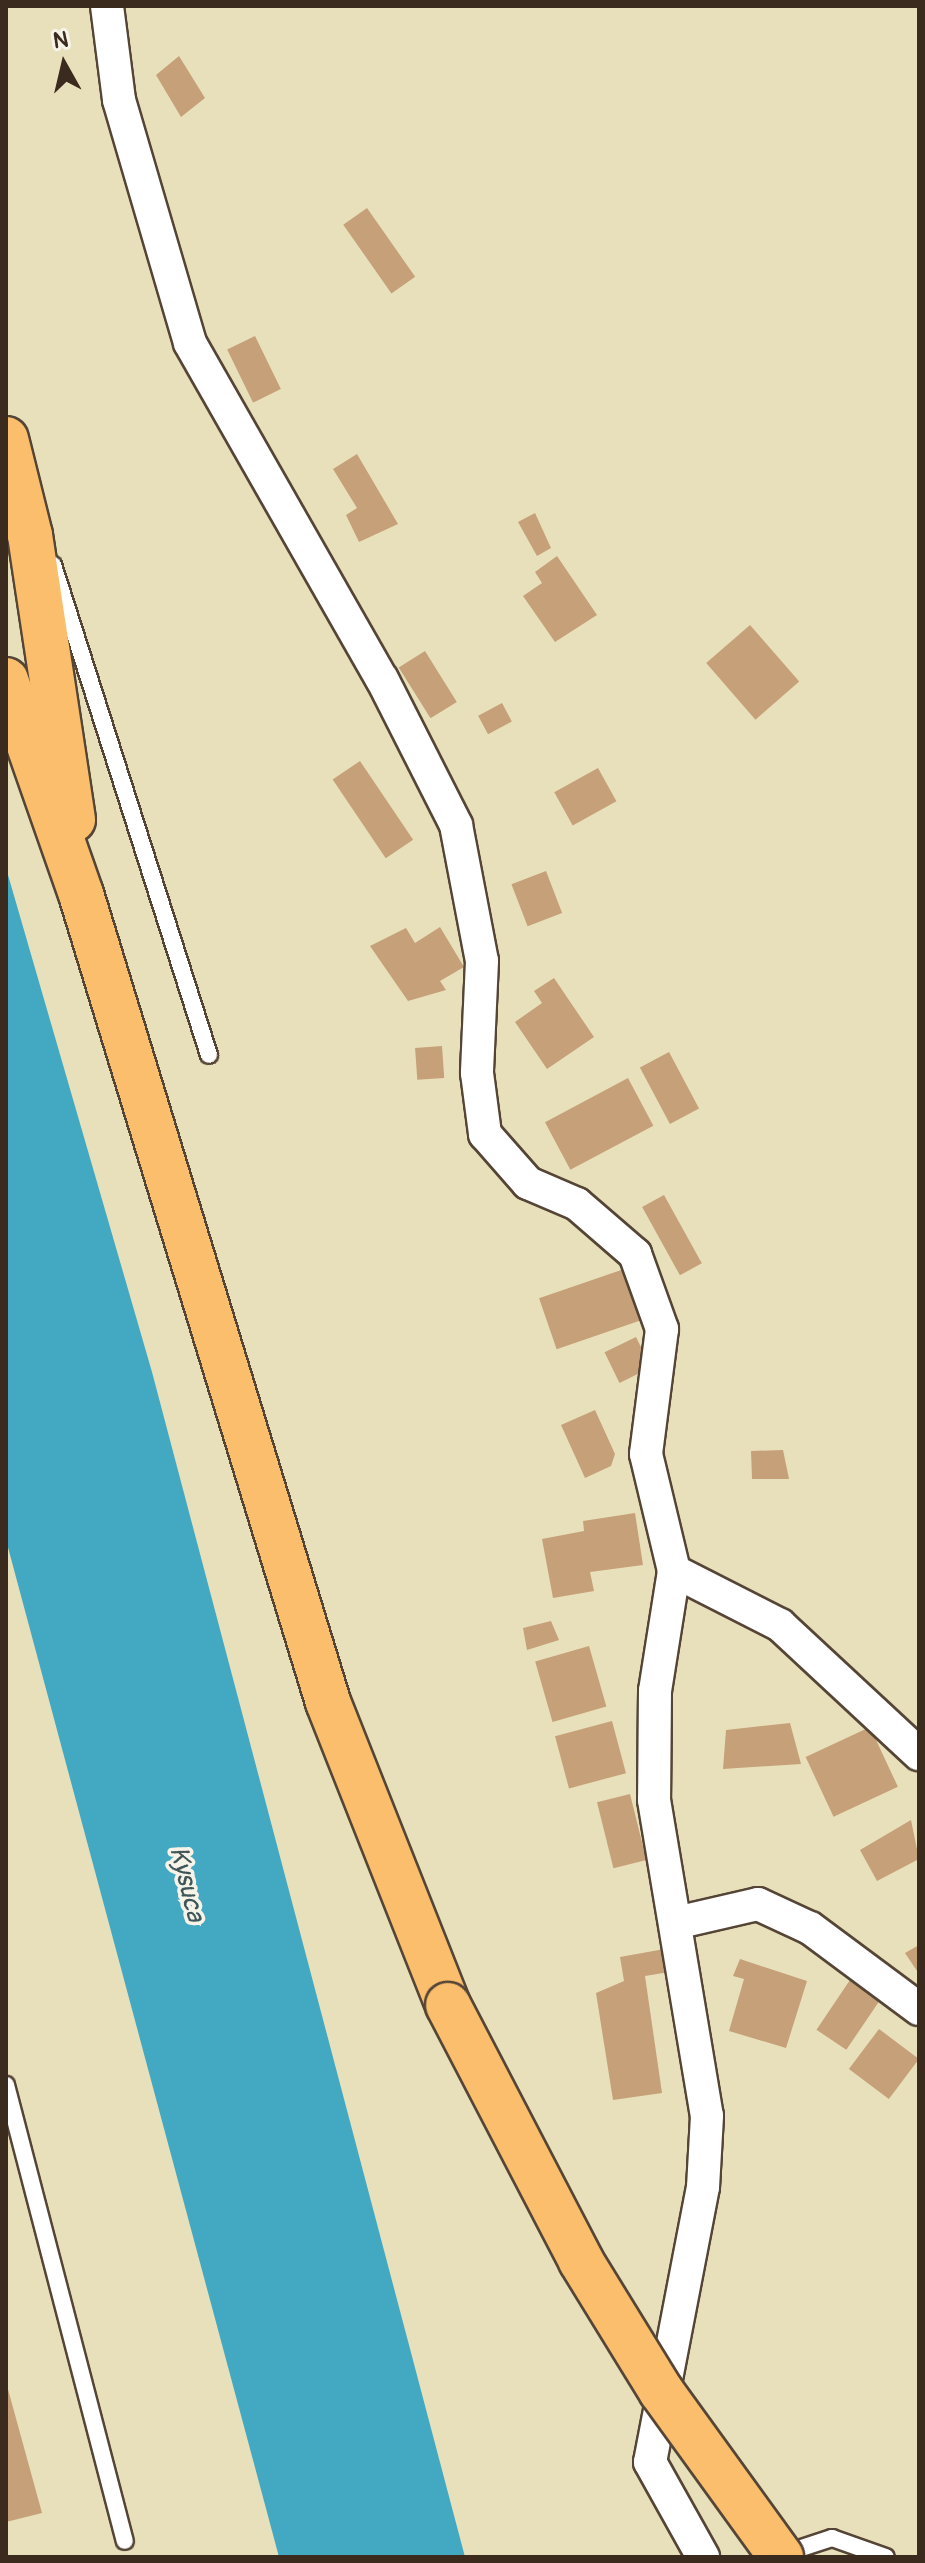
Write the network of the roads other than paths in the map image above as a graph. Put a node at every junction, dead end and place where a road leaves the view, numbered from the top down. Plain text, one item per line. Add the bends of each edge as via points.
1 (107, 6) edge
2 (6, 433) edge
3 (6, 439) edge
4 (6, 680) edge
5 (81, 894) junction
6 (209, 1055) dead end
7 (674, 1571) junction
8 (919, 1754) edge
9 (680, 1922) junction
10 (919, 2009) edge
11 (6, 2085) edge
12 (125, 2541) dead end
13 (703, 2557) edge
14 (775, 2557) edge
15 (781, 2557) edge
16 (886, 2557) edge

1 - 7 street via 119,100 190,343 382,679 456,825 482,961 477,1073 485,1134 528,1183 577,1204 635,1254 662,1329 646,1454
2 - 6 lane via 95,683
3 - 5 main road via 57,693
4 - 5 main road
5 - 15 main road, bridge via 328,1702 448,2005 581,2261 661,2391
7 - 8 street via 780,1625
7 - 9 street via 655,1691 654,1800
9 - 10 street via 758,1904 810,1928
9 - 13 street via 707,2116 703,2187 650,2462
11 - 12 lane
14 - 16 lane via 832,2538

